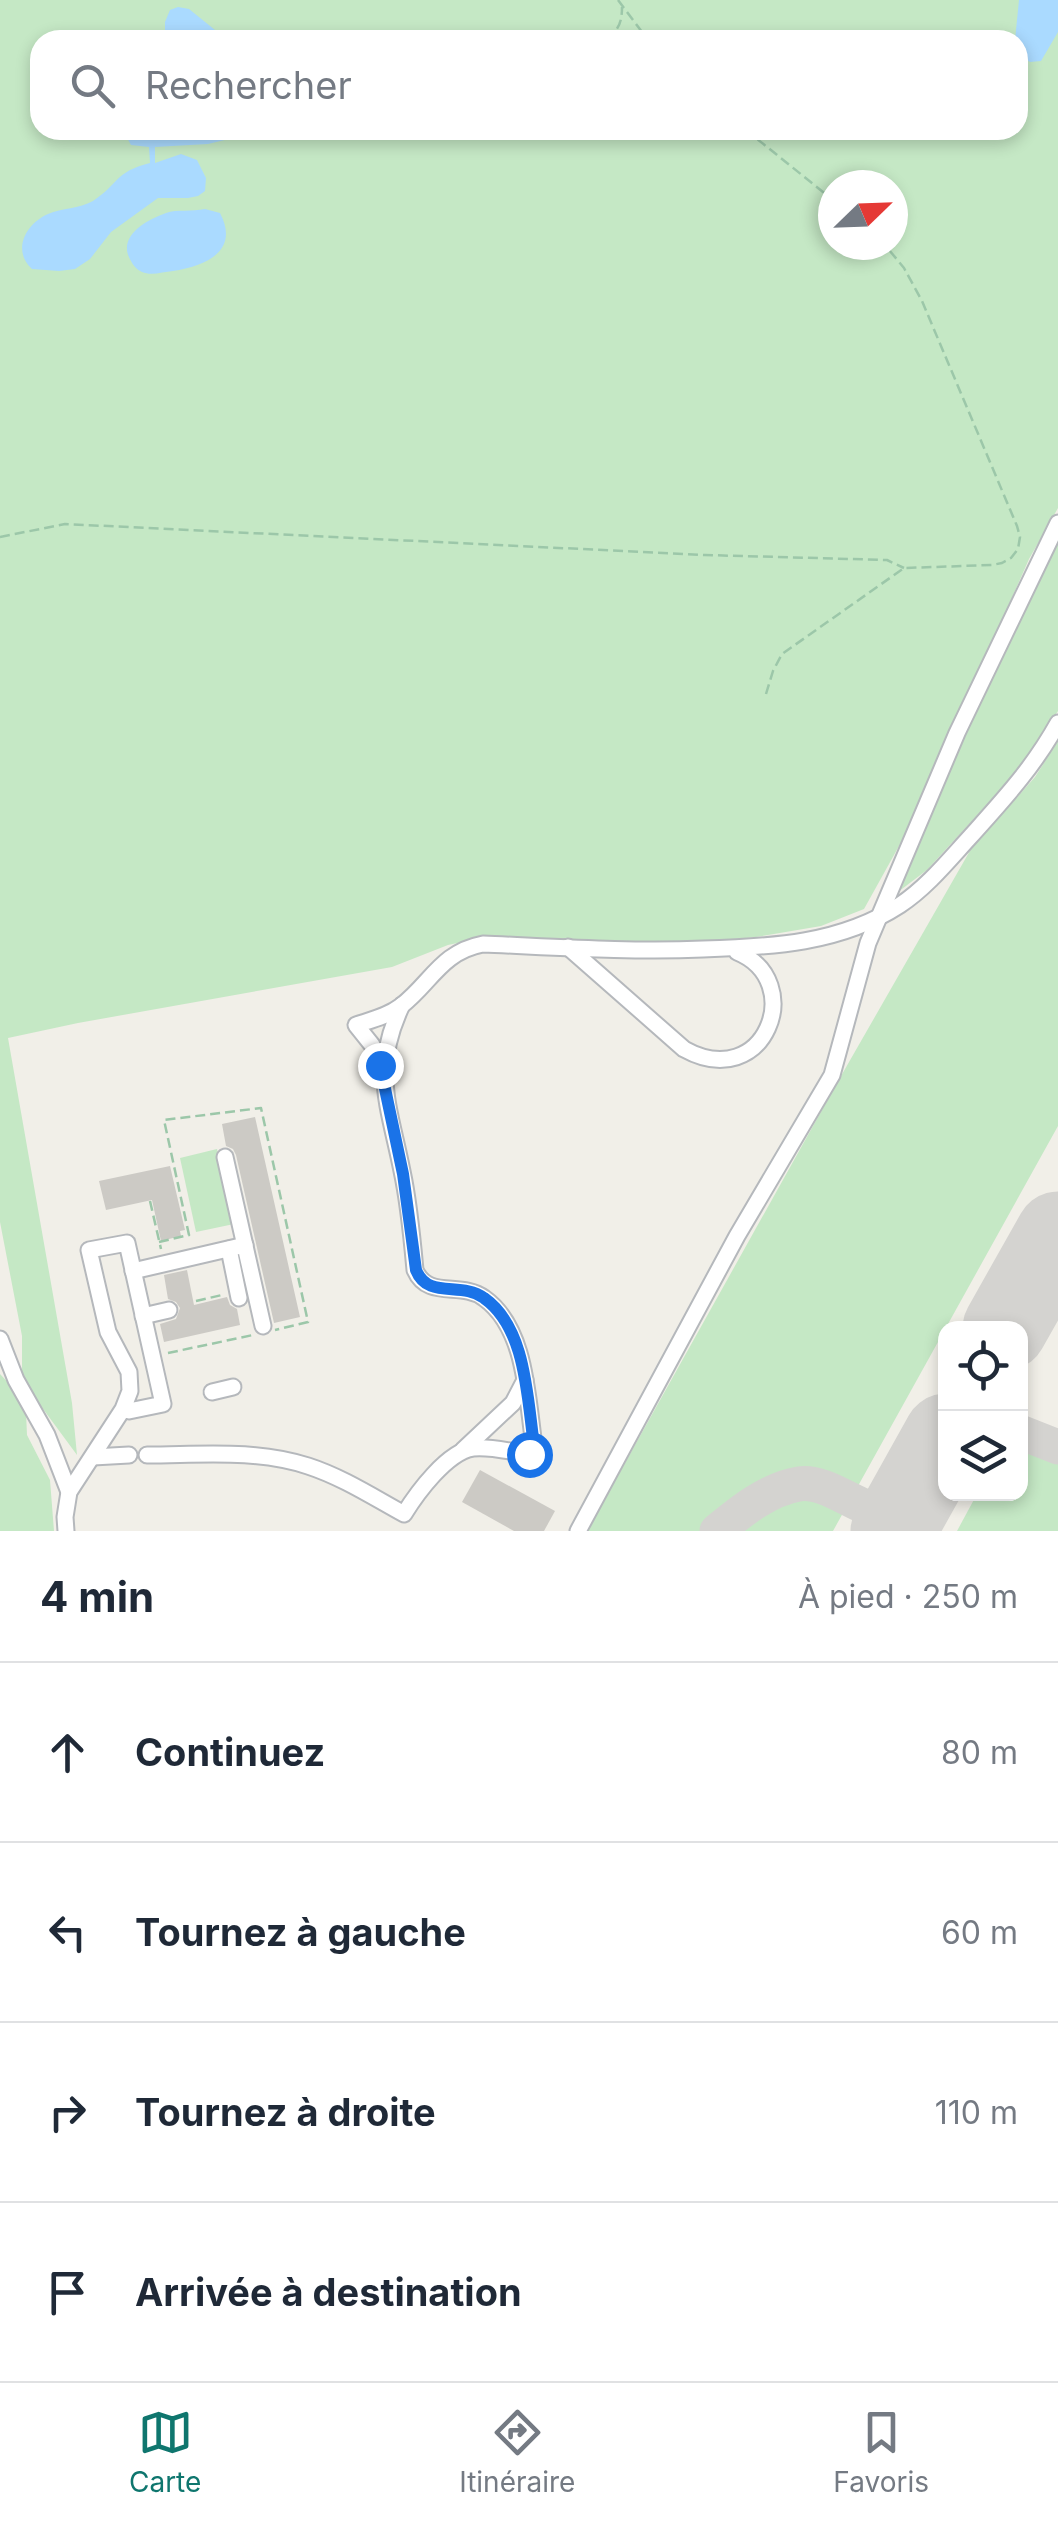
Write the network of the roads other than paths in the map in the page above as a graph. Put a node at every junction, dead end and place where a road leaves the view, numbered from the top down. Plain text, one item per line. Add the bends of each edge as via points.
1 (1058, 523) edge
2 (1058, 723) edge
3 (879, 917) junction
4 (568, 947) junction
5 (724, 949) junction
6 (402, 1006) junction
7 (383, 1078) junction
8 (225, 1157) dead end
9 (237, 1247) junction
10 (134, 1271) junction
11 (238, 1295) road end
12 (170, 1310) dead end
13 (143, 1316) junction
14 (263, 1326) dead end
15 (0, 1339) edge
16 (524, 1380) junction
17 (233, 1387) dead end
18 (212, 1392) dead end
19 (123, 1409) junction
20 (463, 1450) junction
21 (129, 1455) dead end
22 (147, 1455) dead end
23 (93, 1457) junction
24 (69, 1492) junction
25 (66, 1531) edge
26 (578, 1531) edge

1 - 3 lane
2 - 3 lane via 1013,791 940,870
3 - 5 lane via 828,937
3 - 26 lane via 825,1090 737,1236
4 - 5 lane
4 - 5 lane via 676,1042 718,1059 754,1050 773,1009 765,973 746,956
4 - 6 lane via 470,946
6 - 7 lane via 388,1038
6 - 7 lane via 356,1025 372,1045
7 - 16 lane via 420,1281 484,1298 503,1317 522,1358
8 - 9 lane
9 - 10 lane
9 - 11 lane
9 - 14 lane
10 - 13 lane
10 - 19 lane via 128,1243 89,1250 108,1332 131,1381
12 - 13 lane
13 - 19 lane via 162,1404
15 - 24 lane
16 - 20 lane via 513,1402
16 - 20 lane via 535,1452
17 - 18 lane
19 - 23 lane
20 - 22 lane via 404,1514 334,1476 279,1459
21 - 23 lane
23 - 24 lane
24 - 25 lane

